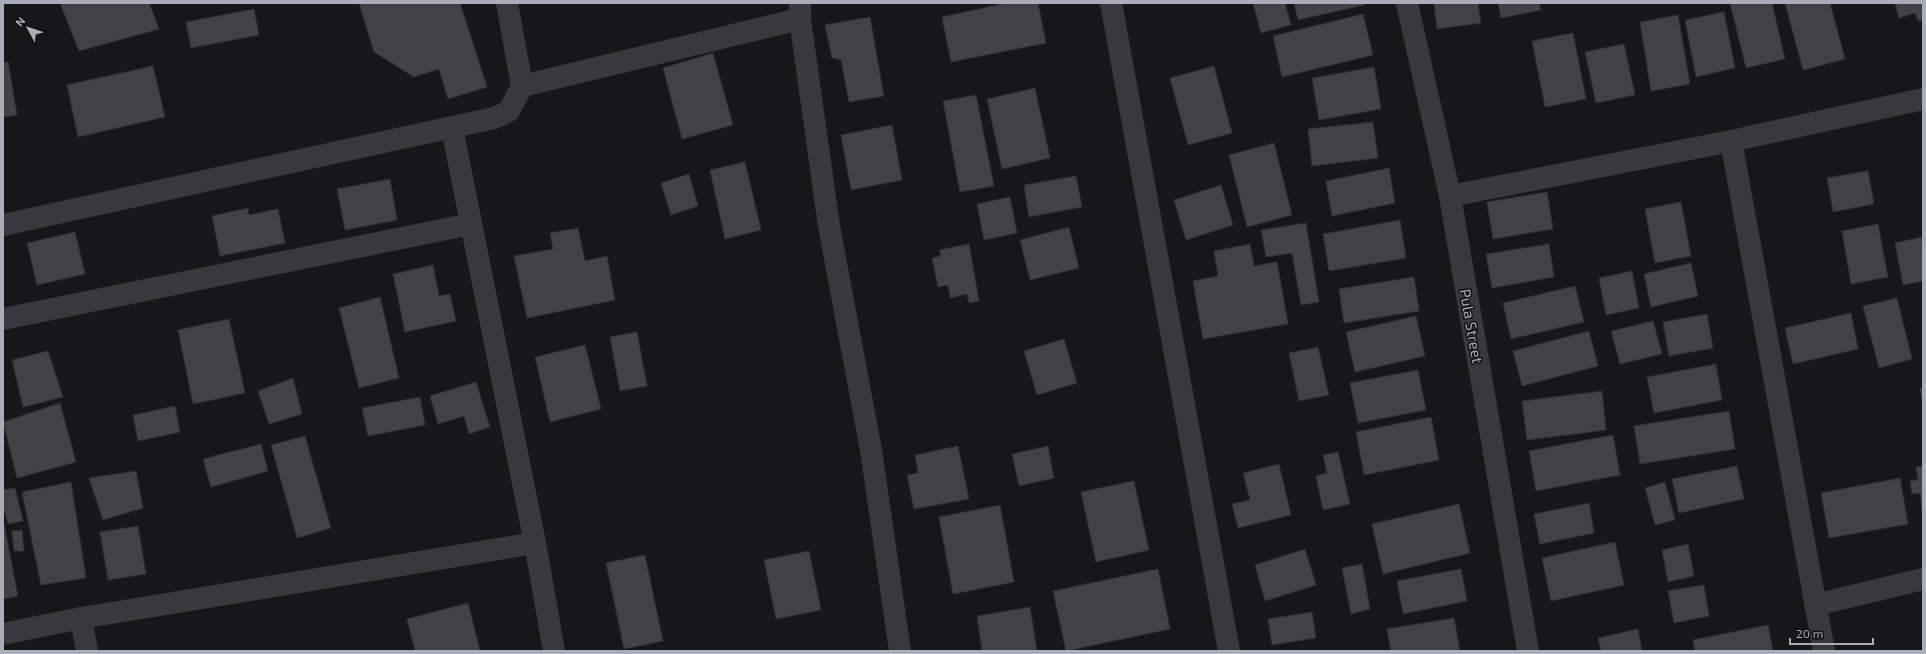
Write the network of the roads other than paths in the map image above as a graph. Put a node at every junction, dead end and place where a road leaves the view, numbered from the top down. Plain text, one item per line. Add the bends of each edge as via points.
1 (507, 3) edge
2 (1111, 3) edge
3 (1407, 3) edge
4 (800, 11) edge
5 (522, 86) junction
6 (1923, 99) edge
7 (452, 128) junction
8 (1731, 141) junction
9 (1450, 196) junction
10 (3, 224) edge
11 (472, 224) junction
12 (3, 319) edge
13 (535, 543) junction
14 (1923, 579) edge
15 (1815, 605) junction
16 (80, 618) junction
17 (3, 634) edge
18 (87, 651) edge
19 (554, 651) edge
20 (900, 651) edge
21 (1229, 651) edge
22 (1528, 651) edge
23 (1824, 651) edge

1 - 5 street
2 - 21 street
3 - 9 street, Pula Street
4 - 5 street
4 - 20 street via 829,226 871,450
5 - 7 street via 509,111 494,118
6 - 8 street
7 - 10 street
7 - 11 street
8 - 9 street
8 - 15 street
9 - 22 street, Pula Street
11 - 12 street
11 - 13 street
13 - 16 street
13 - 19 street
14 - 15 street
15 - 23 street
16 - 17 street
16 - 18 street

